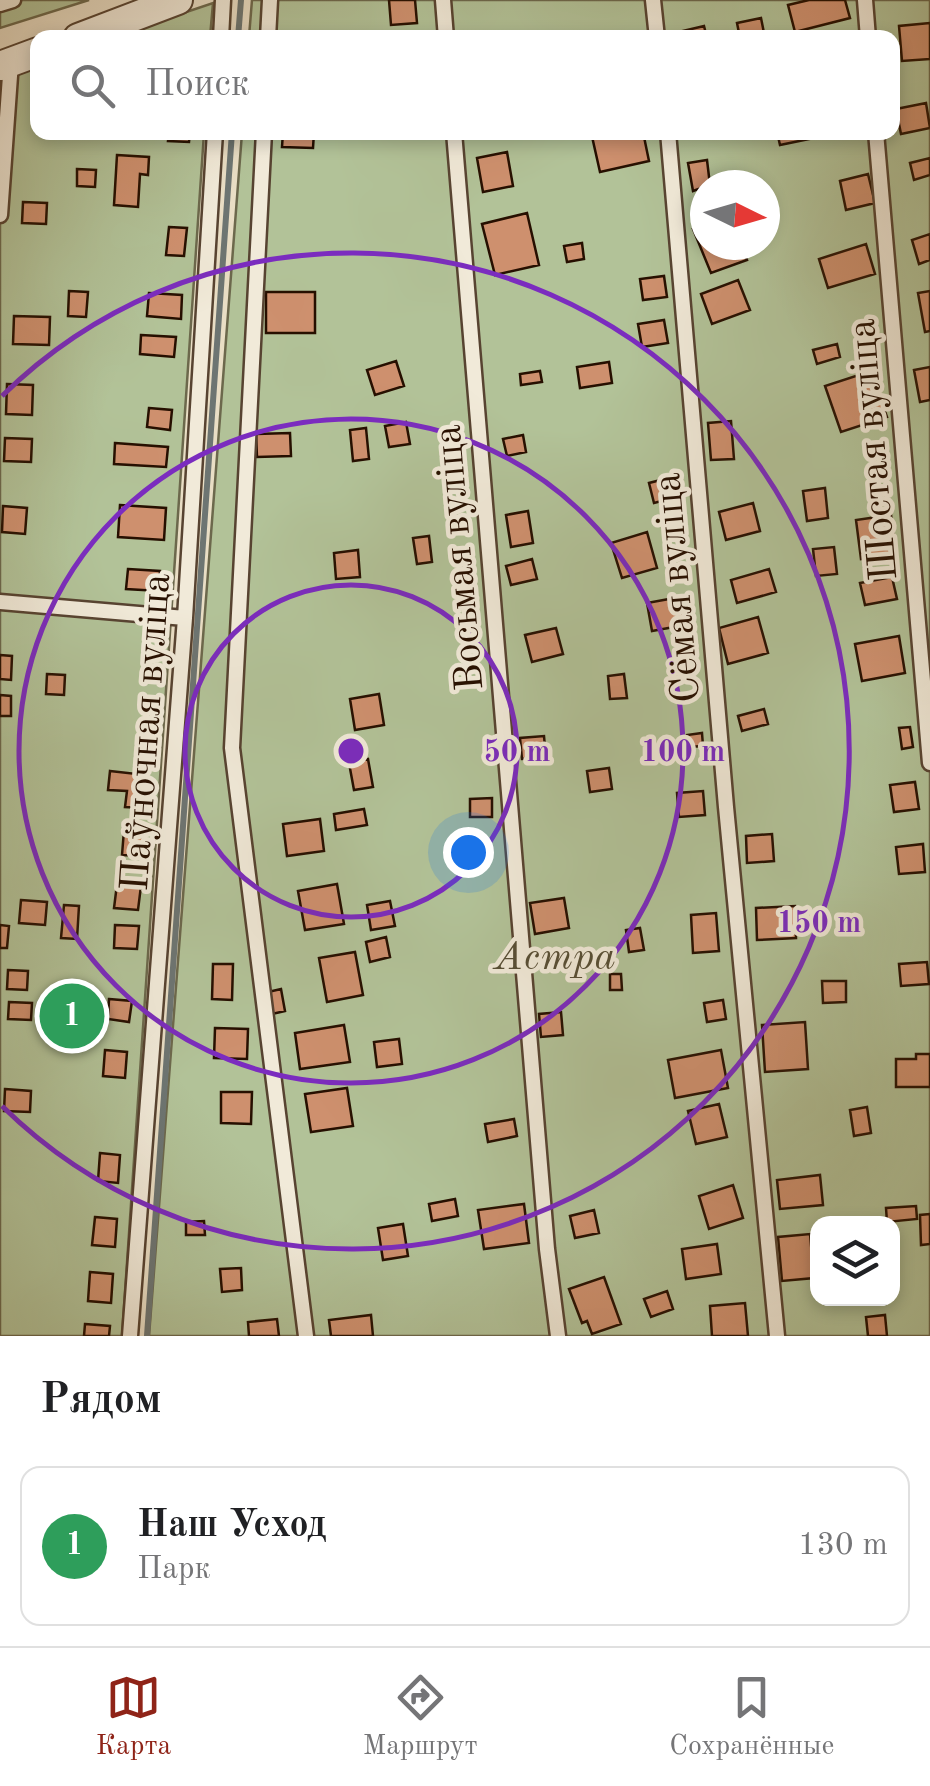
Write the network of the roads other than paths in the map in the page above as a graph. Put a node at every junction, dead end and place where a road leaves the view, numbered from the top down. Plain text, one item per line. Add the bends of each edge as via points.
1 (13, 0) edge
2 (178, 0) edge
3 (223, 0) edge
4 (270, 0) edge
5 (444, 0) edge
6 (653, 0) edge
7 (865, 0) edge
8 (0, 4) edge
9 (99, 30) edge
10 (221, 30) edge
11 (268, 30) edge
12 (446, 30) edge
13 (656, 30) edge
14 (867, 30) edge
15 (16, 60) edge
16 (215, 140) edge
17 (264, 140) edge
18 (455, 140) edge
19 (669, 140) edge
20 (877, 140) edge
21 (0, 215) edge
22 (0, 602) edge
23 (186, 618) junction
24 (930, 763) edge
25 (130, 1336) edge
26 (306, 1336) edge
27 (558, 1336) edge
28 (777, 1336) edge

1 - 8 lane
2 - 9 street
3 - 10 lane
4 - 11 lane
5 - 12 lane
6 - 13 lane
7 - 14 lane
15 - 21 lane
16 - 23 lane, Паўночная вуліца
17 - 26 lane via 232,748
18 - 27 lane, Восьмая вуліца
19 - 28 lane, Сёмая вуліца
20 - 24 lane, Шостая вуліца
22 - 23 lane
23 - 25 lane, Паўночная вуліца

